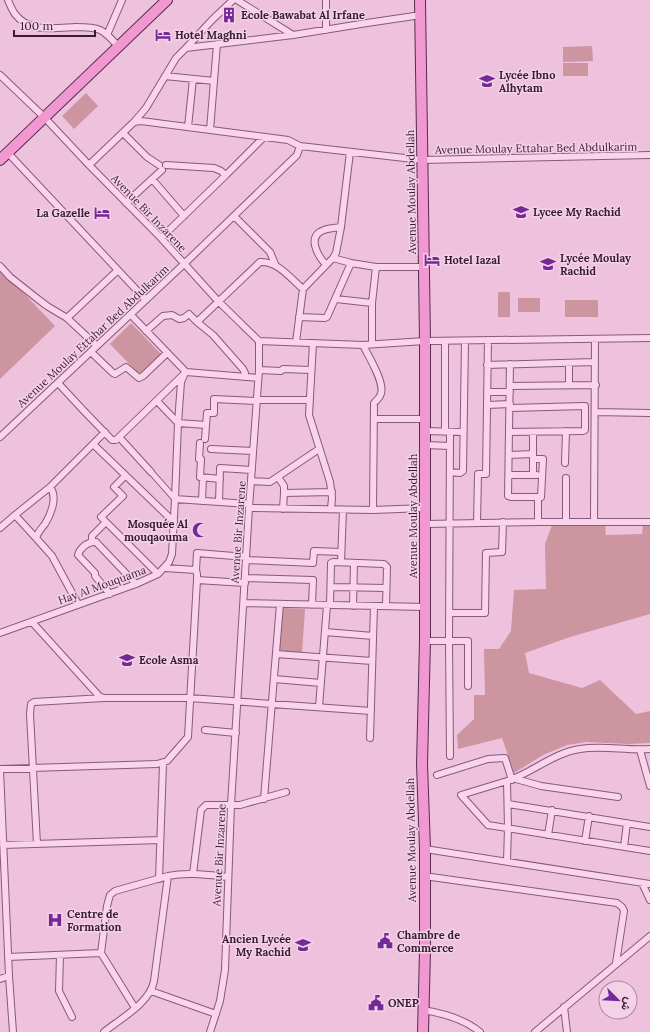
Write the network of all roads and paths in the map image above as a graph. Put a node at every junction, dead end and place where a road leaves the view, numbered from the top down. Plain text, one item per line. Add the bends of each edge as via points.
1 (8, 0) edge
2 (122, 0) edge
3 (167, 0) edge
4 (233, 0) edge
5 (237, 0) edge
6 (326, 0) edge
7 (420, 0) edge
8 (421, 15) junction
9 (326, 30) junction
10 (107, 35) junction
11 (293, 36) junction
12 (217, 44) junction
13 (118, 46) junction
14 (186, 48) junction
15 (0, 74) edge
16 (166, 76) junction
17 (193, 79) junction
18 (214, 81) junction
19 (44, 118) junction
20 (134, 122) junction
21 (188, 127) junction
22 (210, 130) junction
23 (123, 133) junction
24 (264, 137) junction
25 (300, 146) junction
26 (350, 152) junction
27 (650, 155) edge
28 (4, 157) edge
29 (422, 160) junction
30 (89, 166) junction
31 (161, 167) junction
32 (226, 175) junction
33 (152, 179) junction
34 (126, 203) junction
35 (184, 216) junction
36 (234, 216) junction
37 (341, 227) junction
38 (161, 238) junction
39 (333, 258) junction
40 (351, 263) junction
41 (184, 264) junction
42 (275, 264) junction
43 (326, 265) junction
44 (0, 266) edge
45 (376, 267) junction
46 (424, 267) junction
47 (118, 270) junction
48 (303, 289) junction
49 (336, 299) junction
50 (146, 300) junction
51 (218, 301) junction
52 (372, 303) junction
53 (131, 315) junction
54 (299, 317) junction
55 (67, 318) junction
56 (197, 322) junction
57 (146, 331) junction
58 (595, 338) junction
59 (650, 338) edge
60 (488, 340) junction
61 (259, 341) junction
62 (424, 341) junction
63 (445, 341) junction
64 (465, 341) junction
65 (296, 342) junction
66 (313, 343) junction
67 (372, 344) junction
68 (363, 345) junction
69 (97, 346) junction
70 (91, 352) junction
71 (167, 353) junction
72 (595, 362) junction
73 (569, 363) junction
74 (510, 364) junction
75 (487, 365) junction
76 (259, 370) junction
77 (311, 370) junction
78 (186, 372) junction
79 (245, 377) junction
80 (258, 378) junction
81 (58, 383) junction
82 (569, 385) junction
83 (596, 385) junction
84 (510, 389) junction
85 (487, 392) junction
86 (257, 400) junction
87 (310, 400) junction
88 (157, 401) junction
89 (487, 405) junction
90 (510, 406) junction
91 (585, 406) junction
92 (595, 409) junction
93 (650, 413) edge
94 (374, 419) junction
95 (424, 419) junction
96 (178, 423) junction
97 (206, 425) junction
98 (424, 431) junction
99 (566, 431) junction
100 (105, 432) junction
101 (448, 432) junction
102 (463, 432) junction
103 (509, 432) junction
104 (533, 432) junction
105 (0, 437) edge
106 (119, 437) junction
107 (93, 444) junction
108 (424, 445) junction
109 (450, 446) junction
110 (211, 449) dead end
111 (319, 449) junction
112 (253, 451) junction
113 (509, 455) junction
114 (533, 457) junction
115 (565, 463) dead end
116 (252, 470) junction
117 (151, 472) joint
118 (450, 472) junction
119 (509, 475) junction
120 (533, 475) junction
121 (542, 475) junction
122 (126, 476) junction
123 (278, 476) junction
124 (203, 478) junction
125 (220, 478) junction
126 (566, 478) dead end
127 (251, 482) junction
128 (50, 487) junction
129 (332, 492) junction
130 (284, 493) junction
131 (538, 496) junction
132 (176, 499) junction
133 (202, 501) junction
134 (219, 502) junction
135 (249, 506) junction
136 (425, 508) junction
137 (283, 509) junction
138 (331, 509) junction
139 (343, 510) junction
140 (373, 510) junction
141 (15, 515) junction
142 (594, 521) junction
143 (106, 522) junction
144 (174, 522) junction
145 (503, 522) junction
146 (538, 522) junction
147 (566, 522) junction
148 (650, 522) edge
149 (449, 523) junction
150 (477, 523) junction
151 (425, 524) junction
152 (0, 528) edge
153 (36, 538) junction
154 (92, 541) junction
155 (341, 552) junction
156 (246, 559) junction
157 (341, 562) junction
158 (354, 562) junction
159 (165, 568) junction
160 (196, 570) junction
161 (158, 574) junction
162 (197, 580) junction
163 (245, 580) junction
164 (136, 584) junction
165 (331, 587) junction
166 (354, 587) junction
167 (386, 588) junction
168 (110, 594) junction
169 (244, 603) junction
170 (78, 604) junction
171 (280, 604) junction
172 (312, 605) junction
173 (329, 605) junction
174 (353, 606) junction
175 (374, 606) junction
176 (386, 606) junction
177 (425, 607) junction
178 (449, 613) junction
179 (32, 622) junction
180 (325, 632) junction
181 (0, 633) edge
182 (373, 636) junction
183 (425, 641) junction
184 (449, 641) junction
185 (276, 654) junction
186 (323, 658) junction
187 (372, 661) junction
188 (274, 679) junction
189 (321, 683) junction
190 (468, 686) dead end
191 (104, 698) junction
192 (190, 698) junction
193 (238, 701) junction
194 (272, 704) junction
195 (320, 707) junction
196 (371, 711) junction
197 (205, 730) dead end
198 (236, 733) junction
199 (370, 738) dead end
200 (650, 749) edge
201 (640, 750) junction
202 (450, 756) dead end
203 (163, 764) junction
204 (33, 768) junction
205 (0, 770) edge
206 (437, 775) dead end
207 (511, 780) junction
208 (650, 786) edge
209 (286, 792) dead end
210 (618, 797) dead end
211 (264, 799) junction
212 (508, 804) junction
213 (232, 805) junction
214 (552, 810) junction
215 (589, 816) junction
216 (627, 822) junction
217 (650, 827) edge
218 (508, 828) junction
219 (548, 835) junction
220 (160, 840) junction
221 (585, 841) junction
222 (37, 844) junction
223 (3, 845) junction
224 (624, 847) junction
225 (425, 849) junction
226 (650, 851) edge
227 (507, 861) junction
228 (193, 874) junction
229 (168, 876) junction
230 (424, 876) junction
231 (228, 877) junction
232 (159, 879) junction
233 (642, 883) junction
234 (650, 884) edge
235 (650, 900) edge
236 (650, 936) edge
237 (101, 953) junction
238 (60, 955) junction
239 (8, 958) junction
240 (616, 963) junction
241 (9, 976) junction
242 (0, 980) edge
243 (151, 991) junction
244 (564, 1007) junction
245 (135, 1008) junction
246 (423, 1010) junction
247 (216, 1014) junction
248 (72, 1017) dead end
249 (13, 1032) edge
250 (104, 1032) edge
251 (210, 1032) edge
252 (423, 1032) edge
253 (480, 1032) edge
254 (535, 1032) edge
255 (567, 1032) edge

1 - 10 street via 16,15 34,26 48,29 86,27 100,30
2 - 10 street
3 - 13 main road
4 - 14 street
5 - 11 street
6 - 9 street
7 - 8 main road, Avenue Moulay Abdellah
8 - 9 street
8 - 29 main road, Avenue Moulay Abdellah
9 - 11 street
10 - 13 street
11 - 12 street
12 - 14 street
12 - 18 street
13 - 19 main road
14 - 16 street via 176,58
15 - 19 street, Avenue Bir Inzarene
16 - 17 street
16 - 20 street
17 - 18 street
17 - 21 street
18 - 22 street
19 - 28 main road
19 - 30 street, Avenue Bir Inzarene
20 - 21 street, Avenue Moulay Ettahar Bed Abdulkarim
20 - 23 street
21 - 22 street, Avenue Moulay Ettahar Bed Abdulkarim
22 - 24 street, Avenue Moulay Ettahar Bed Abdulkarim
23 - 30 street
23 - 31 street via 146,157
24 - 25 street, Avenue Moulay Ettahar Bed Abdulkarim via 288,140
24 - 32 street
25 - 26 street, Avenue Moulay Ettahar Bed Abdulkarim
25 - 36 street, Avenue Moulay Ettahar Bed Abdulkarim via 297,155
26 - 29 street, Avenue Moulay Ettahar Bed Abdulkarim
26 - 37 street
27 - 29 street, Avenue Moulay Ettahar Bed Abdulkarim
28 - 47 street
29 - 46 main road, Avenue Moulay Abdellah
30 - 34 street, Avenue Bir Inzarene
31 - 32 street via 165,170 166,164 214,168
31 - 33 street
32 - 35 street
33 - 34 street
33 - 35 street
34 - 38 street, Avenue Bir Inzarene
35 - 38 street
36 - 41 street, Avenue Moulay Ettahar Bed Abdulkarim
36 - 42 street via 270,252
37 - 39 street
37 - 43 street via 325,229 316,237 316,251
38 - 41 street, Avenue Bir Inzarene
39 - 40 street
39 - 43 street
40 - 45 street
40 - 49 street
41 - 50 street, Avenue Moulay Ettahar Bed Abdulkarim
41 - 51 street, Avenue Bir Inzarene
42 - 48 street
42 - 51 street via 260,262
43 - 48 street
44 - 55 street via 34,296
45 - 46 street
45 - 52 street
46 - 62 main road, Avenue Moulay Abdellah
47 - 50 street
47 - 55 street
48 - 54 street
49 - 52 street
49 - 54 street via 326,318
50 - 53 street, Avenue Moulay Ettahar Bed Abdulkarim
51 - 56 street
51 - 61 street, Avenue Bir Inzarene
52 - 67 street
53 - 57 street
53 - 69 street, Avenue Moulay Ettahar Bed Abdulkarim
54 - 65 street
55 - 69 street
56 - 57 street via 189,314 179,319 172,315 163,316
56 - 79 street via 213,335 243,369
57 - 71 street
58 - 59 street
58 - 60 street
58 - 72 street
60 - 64 street
60 - 75 street
61 - 65 street
61 - 76 street, Avenue Bir Inzarene
62 - 63 street
62 - 67 street
62 - 95 main road, Avenue Moulay Abdellah
63 - 64 street
63 - 101 street
64 - 102 street
65 - 66 street
66 - 68 street
66 - 77 street
67 - 68 street
68 - 94 street via 381,382 382,390 374,403
69 - 70 street, Avenue Moulay Ettahar Bed Abdulkarim
70 - 71 street via 113,374 126,367 139,378
70 - 81 street, Avenue Moulay Ettahar Bed Abdulkarim
71 - 78 street
72 - 73 street
72 - 83 street
73 - 74 street
73 - 82 street
74 - 75 street
74 - 84 street
75 - 85 street
76 - 77 street
76 - 80 street, Avenue Bir Inzarene
77 - 87 street
78 - 79 street
78 - 88 street
78 - 96 street, Hay Al Mouquama via 181,382
79 - 80 street
80 - 86 street, Avenue Bir Inzarene
81 - 100 street
81 - 105 street, Avenue Moulay Ettahar Bed Abdulkarim
82 - 83 street
82 - 84 street
83 - 92 street
84 - 85 street
84 - 90 street
85 - 89 street
86 - 87 street
86 - 97 street via 214,399 214,413 207,413
86 - 112 street, Avenue Bir Inzarene
87 - 111 street via 309,415
88 - 96 street
88 - 106 street
89 - 90 street
89 - 150 street via 486,474 478,474
90 - 91 street
90 - 103 street
91 - 92 street
91 - 99 street via 585,431
92 - 93 street
92 - 142 street
94 - 95 street
94 - 140 street
95 - 98 main road, Avenue Moulay Abdellah
96 - 97 street
96 - 132 street, Hay Al Mouquama
97 - 124 street via 199,458 202,459 200,478
98 - 101 street
98 - 108 main road, Avenue Moulay Abdellah
99 - 104 street
99 - 115 street
100 - 106 street via 112,440
100 - 107 street
101 - 102 street
101 - 109 street
102 - 118 street via 463,470 460,473
103 - 104 street
103 - 113 street
104 - 114 street
106 - 117 street
107 - 122 street
107 - 128 street
108 - 109 street
108 - 136 main road, Avenue Moulay Abdellah
109 - 118 street
110 - 112 street
111 - 123 street
111 - 129 street
112 - 116 street, Avenue Bir Inzarene
113 - 114 street
113 - 119 street
114 - 120 street
114 - 121 street via 543,459
116 - 125 street via 220,468
116 - 127 street, Avenue Bir Inzarene
117 - 132 street
118 - 149 street
119 - 120 street
119 - 131 street via 509,496
120 - 121 street
121 - 131 street via 541,496
122 - 143 street via 114,487 123,496 101,517
122 - 144 street
123 - 127 street via 270,482
123 - 130 street via 284,486
124 - 125 street
124 - 133 street
125 - 134 street
126 - 147 street
127 - 135 street, Avenue Bir Inzarene
128 - 141 street
128 - 153 street via 54,493 52,506 46,523
129 - 130 street
129 - 138 street
130 - 137 street
131 - 146 street
132 - 133 street
132 - 144 street, Hay Al Mouquama
133 - 134 street
134 - 135 street
135 - 137 street
135 - 156 street, Avenue Bir Inzarene
136 - 140 street
136 - 151 main road, Avenue Moulay Abdellah
137 - 138 street
138 - 139 street
139 - 140 street
139 - 155 street
141 - 152 street
141 - 153 street
142 - 147 street
142 - 148 street
143 - 154 street via 92,536
143 - 161 street
144 - 159 street, Hay Al Mouquama via 172,554
145 - 146 street
145 - 150 street
145 - 178 street via 502,552 486,552 485,613
146 - 147 street
149 - 150 street
149 - 151 street
149 - 178 street
151 - 177 main road, Avenue Moulay Abdellah
153 - 170 street via 52,556
154 - 164 street via 96,542
154 - 168 street via 78,555
155 - 156 street via 314,551 313,563
155 - 157 street
156 - 160 street via 197,553
156 - 163 street, Avenue Bir Inzarene
157 - 158 street
157 - 165 street via 331,564
158 - 166 street
158 - 167 street via 384,564 387,567
159 - 160 street
159 - 161 street, Hay Al Mouquama
160 - 162 street
161 - 164 street, Hay Al Mouquama
162 - 163 street
162 - 192 street
163 - 169 street, Avenue Bir Inzarene
163 - 172 street via 312,580
164 - 168 street, Hay Al Mouquama
165 - 166 street
165 - 173 street
166 - 167 street
166 - 174 street
167 - 176 street
168 - 170 street, Hay Al Mouquama
169 - 171 street
169 - 193 street, Avenue Bir Inzarene
170 - 179 street, Hay Al Mouquama
171 - 172 street
171 - 185 street
172 - 173 street
173 - 174 street
173 - 180 street
174 - 175 street
175 - 176 street
175 - 182 street
176 - 177 street
177 - 183 main road, Avenue Moulay Abdellah
178 - 184 street
179 - 181 street, Hay Al Mouquama
179 - 191 street
180 - 182 street
180 - 186 street
182 - 187 street
183 - 184 street
183 - 225 main road, Avenue Moulay Abdellah via 422,764
184 - 190 street via 468,641
184 - 202 street
185 - 186 street
185 - 188 street
186 - 187 street
186 - 189 street
187 - 196 street
188 - 189 street
188 - 194 street
189 - 195 street
191 - 192 street
191 - 204 street via 31,704
192 - 193 street
192 - 203 street via 188,738
193 - 194 street
193 - 198 street, Avenue Bir Inzarene
194 - 195 street
194 - 211 street
195 - 196 street
196 - 199 street
197 - 198 street
198 - 213 street, Avenue Bir Inzarene
200 - 201 street
201 - 207 street via 579,749 562,754
201 - 208 street
203 - 204 street
203 - 220 street
204 - 205 street
204 - 222 street
205 - 223 street
206 - 207 street via 488,759 505,758
207 - 210 street
207 - 212 street
207 - 218 street via 461,795 488,825
209 - 211 street
211 - 213 street
212 - 214 street
212 - 218 street
213 - 228 street via 206,805 201,810
213 - 231 street, Avenue Bir Inzarene
214 - 215 street
214 - 219 street
215 - 216 street
215 - 221 street
216 - 217 street
216 - 224 street
218 - 219 street
218 - 227 street
219 - 221 street
220 - 222 street
220 - 232 street
221 - 224 street
222 - 223 street
223 - 239 street
224 - 226 street
225 - 227 street
225 - 230 main road, Avenue Moulay Abdellah
227 - 233 street
228 - 229 street
228 - 231 street
229 - 232 street
229 - 243 street
230 - 240 street via 617,903 624,911
230 - 246 main road, Avenue Moulay Abdellah
231 - 247 street, Avenue Bir Inzarene via 225,970
232 - 237 street via 115,891 110,895 106,906
233 - 234 street
233 - 235 street
236 - 240 street
237 - 238 street
237 - 245 street
238 - 239 street
238 - 248 street via 59,991
239 - 241 street
240 - 244 street
241 - 242 street
241 - 249 street
243 - 245 street
243 - 247 street
244 - 254 street
244 - 255 street
245 - 250 street
246 - 252 main road, Avenue Moulay Abdellah
246 - 253 street via 444,1014
247 - 251 street, Avenue Bir Inzarene

